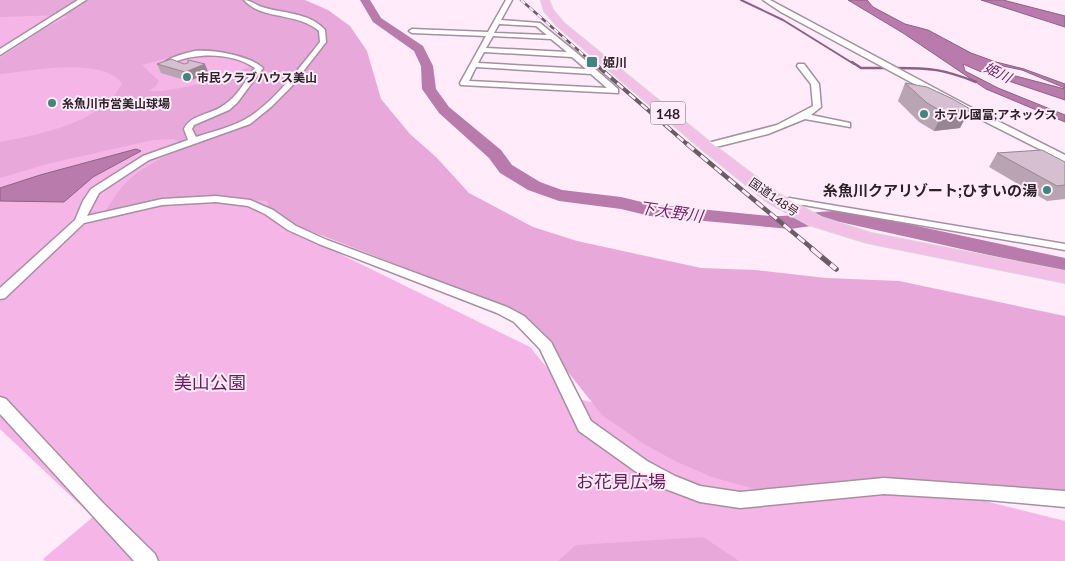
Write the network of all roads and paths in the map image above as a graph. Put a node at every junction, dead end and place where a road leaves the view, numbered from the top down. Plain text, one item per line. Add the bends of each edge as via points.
1 (83, 0) edge
2 (247, 0) edge
3 (509, 0) edge
4 (545, 0) edge
5 (766, 0) edge
6 (497, 22) junction
7 (412, 31) dead end
8 (489, 34) junction
9 (555, 37) junction
10 (482, 50) junction
11 (0, 53) edge
12 (576, 55) junction
13 (474, 65) junction
14 (800, 66) dead end
15 (188, 69) edge
16 (594, 72) junction
17 (805, 116) junction
18 (847, 125) dead end
19 (193, 141) junction
20 (707, 146) junction
21 (1065, 159) edge
22 (781, 204) junction
23 (80, 221) junction
24 (1065, 247) edge
25 (1065, 278) edge
26 (0, 295) edge
27 (0, 403) edge
28 (1065, 499) edge
29 (148, 561) edge

1 - 11 street
2 - 19 street via 252,7 312,21 322,30 323,42 259,114 238,127
3 - 6 street
4 - 20 highway, 国道148号 / 148 via 549,11 561,24
5 - 21 street via 960,106
6 - 8 street
6 - 9 street via 538,24
7 - 8 street
8 - 9 street
8 - 10 street
9 - 12 street
10 - 12 street
10 - 13 street
12 - 16 street
13 - 16 street
13 - 16 street via 464,83 615,91
14 - 17 street via 815,84 817,100 817,106
15 - 19 street via 168,62 202,52 248,61 259,68 226,108 191,123 188,129
17 - 18 street
17 - 20 street via 759,134
19 - 23 street via 146,158 95,191
20 - 22 highway, 国道148号 / 148
22 - 24 street via 804,202
22 - 25 highway, 国道148号 / 148 via 822,224 867,238
23 - 26 street
23 - 28 street via 162,202 216,200 250,203 323,242 502,310 519,319 546,346 585,426 641,466 700,494 740,500 884,486
27 - 29 street

